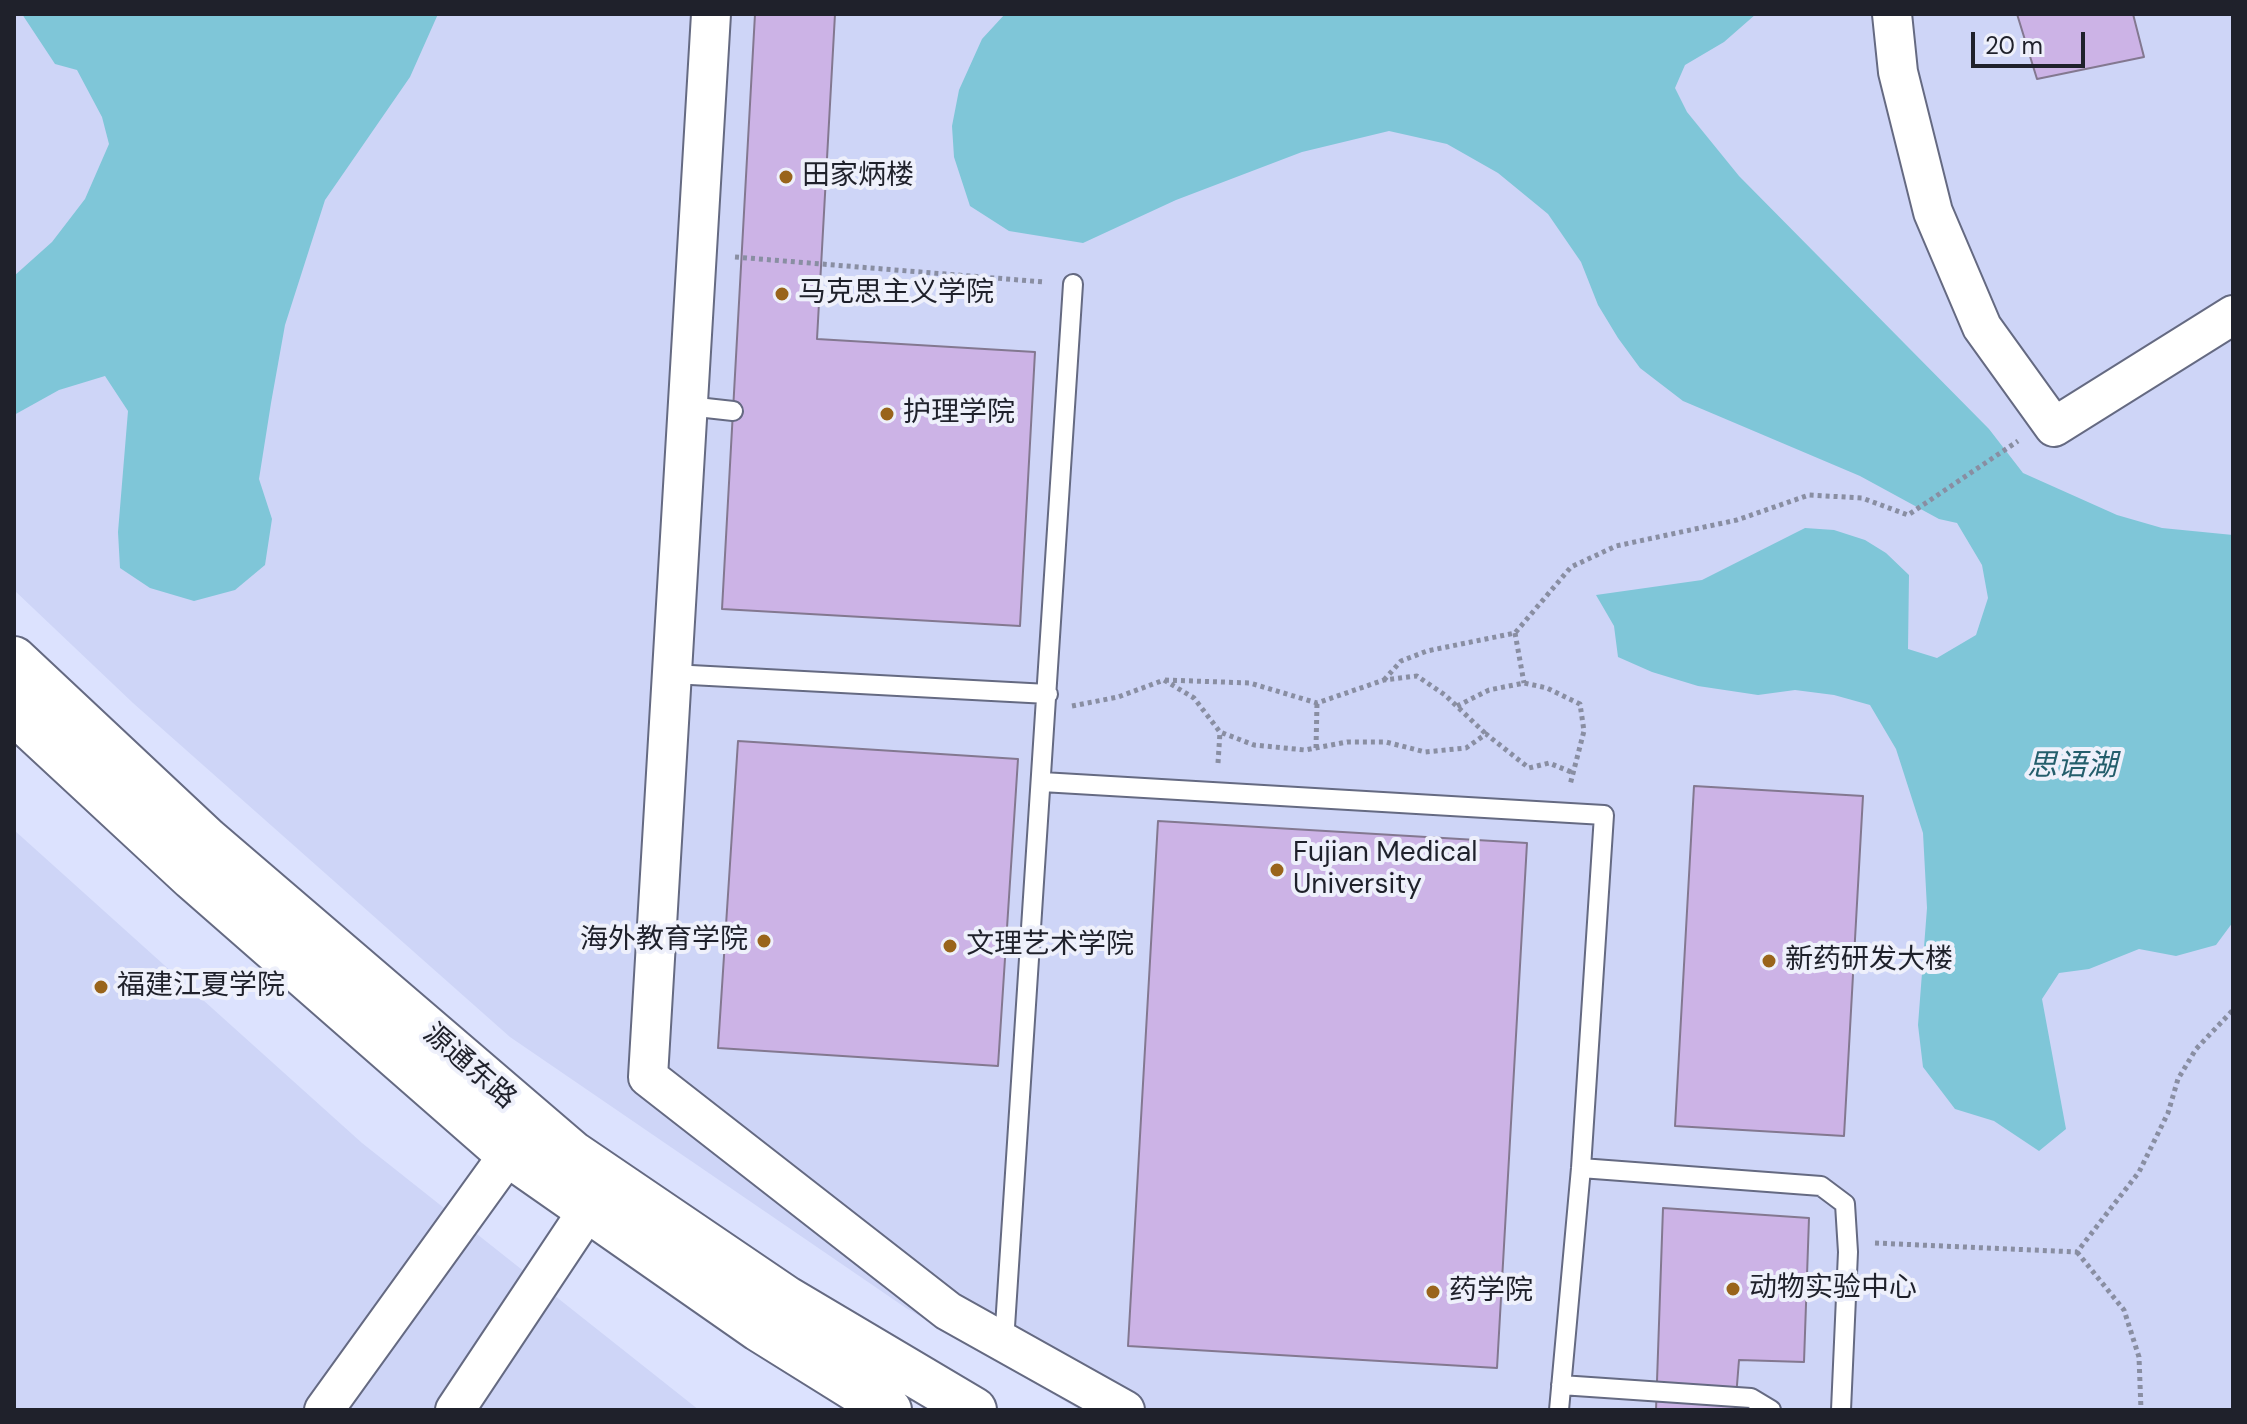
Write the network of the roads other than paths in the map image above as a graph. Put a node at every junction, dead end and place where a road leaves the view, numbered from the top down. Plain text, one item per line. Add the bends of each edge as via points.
1 (711, 14) edge
2 (1898, 15) edge
3 (1073, 284) road end
4 (2233, 315) edge
5 (688, 406) junction
6 (733, 411) dead end
7 (14, 659) edge
8 (672, 674) junction
9 (1048, 702) junction
10 (14, 712) edge
11 (1042, 782) junction
12 (520, 1137) junction
13 (1581, 1168) junction
14 (597, 1195) junction
15 (1004, 1342) junction
16 (1561, 1385) junction
17 (324, 1410) edge
18 (455, 1410) edge
19 (889, 1410) edge
20 (974, 1410) edge
21 (1125, 1410) edge
22 (1559, 1410) edge
23 (1771, 1410) edge
24 (1841, 1410) edge

1 - 5 street
2 - 4 street via 1898,72 1933,212 1982,327 2054,427
3 - 9 lane
5 - 6 lane
5 - 8 street
7 - 12 main road, 源通东路
8 - 9 lane
8 - 15 street via 648,1077 948,1311
9 - 11 lane
10 - 12 main road, 源通东路 via 193,878
11 - 13 lane via 1604,815
11 - 15 lane
12 - 14 main road, 源通东路
12 - 17 street
13 - 16 lane
13 - 24 lane via 1821,1186 1845,1204
14 - 18 street
14 - 19 main road, 源通东路 via 759,1329
14 - 20 main road, 源通东路
15 - 21 street
16 - 22 lane
16 - 23 lane via 1751,1398

